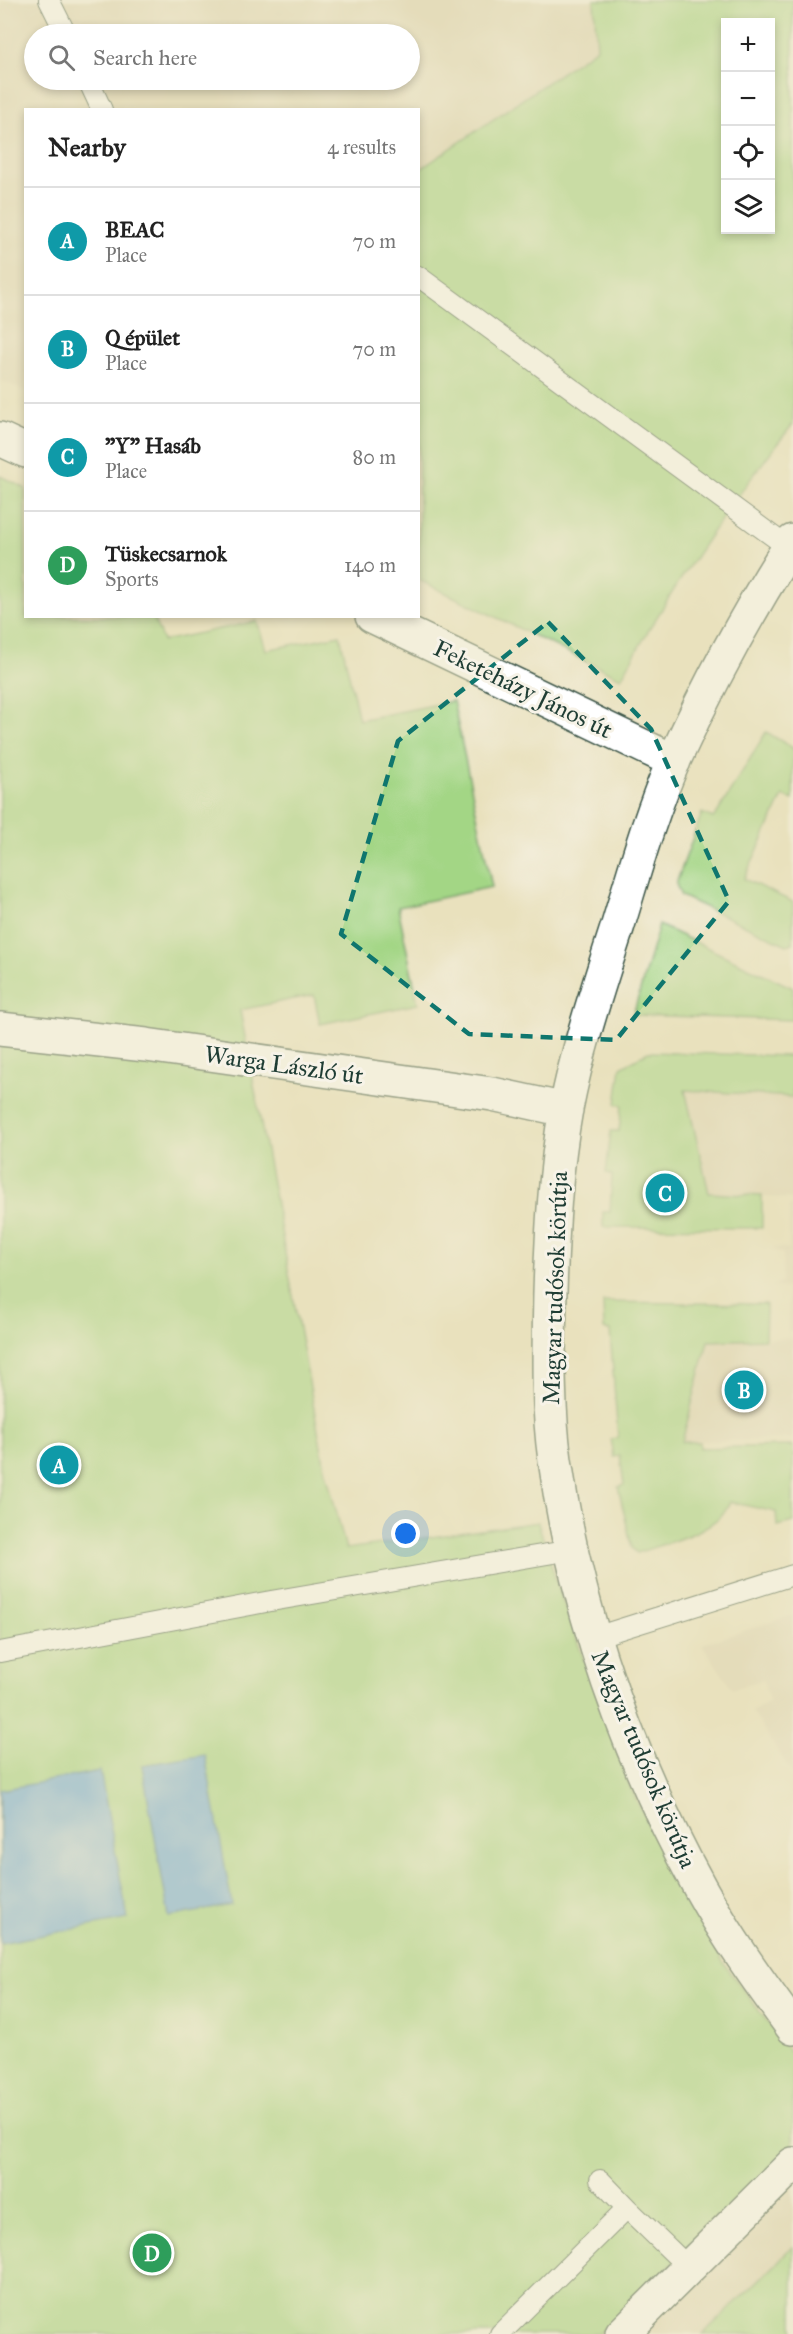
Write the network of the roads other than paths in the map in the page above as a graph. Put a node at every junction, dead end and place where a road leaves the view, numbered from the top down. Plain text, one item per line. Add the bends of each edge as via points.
1 (49, 0) edge
2 (61, 24) edge
3 (93, 90) edge
4 (101, 108) edge
5 (420, 277) edge
6 (0, 439) edge
7 (24, 450) edge
8 (791, 544) edge
9 (376, 618) edge
10 (674, 761) junction
11 (0, 1029) edge
12 (566, 1110) junction
13 (571, 1550) junction
14 (793, 1575) edge
15 (592, 1638) junction
16 (0, 1652) edge
17 (793, 2028) edge
18 (793, 2164) edge
19 (600, 2180) dead end
20 (627, 2208) junction
21 (689, 2268) junction
22 (500, 2334) edge
23 (621, 2334) edge

1 - 2 lane
3 - 4 lane
5 - 8 lane
6 - 7 street
8 - 10 street, Magyar tudósok körútja via 756,599
9 - 10 street, Feketeházy János út
10 - 12 street, Magyar tudósok körútja via 606,961
11 - 12 street, Warga László út via 146,1045 492,1094
12 - 13 street, Magyar tudósok körútja via 557,1177 549,1366 554,1457
13 - 15 street, Magyar tudósok körútja
13 - 16 lane
14 - 15 lane
15 - 17 street, Magyar tudósok körútja via 658,1803 701,1890
18 - 21 street
19 - 20 lane
20 - 21 lane
20 - 22 lane
21 - 23 street

